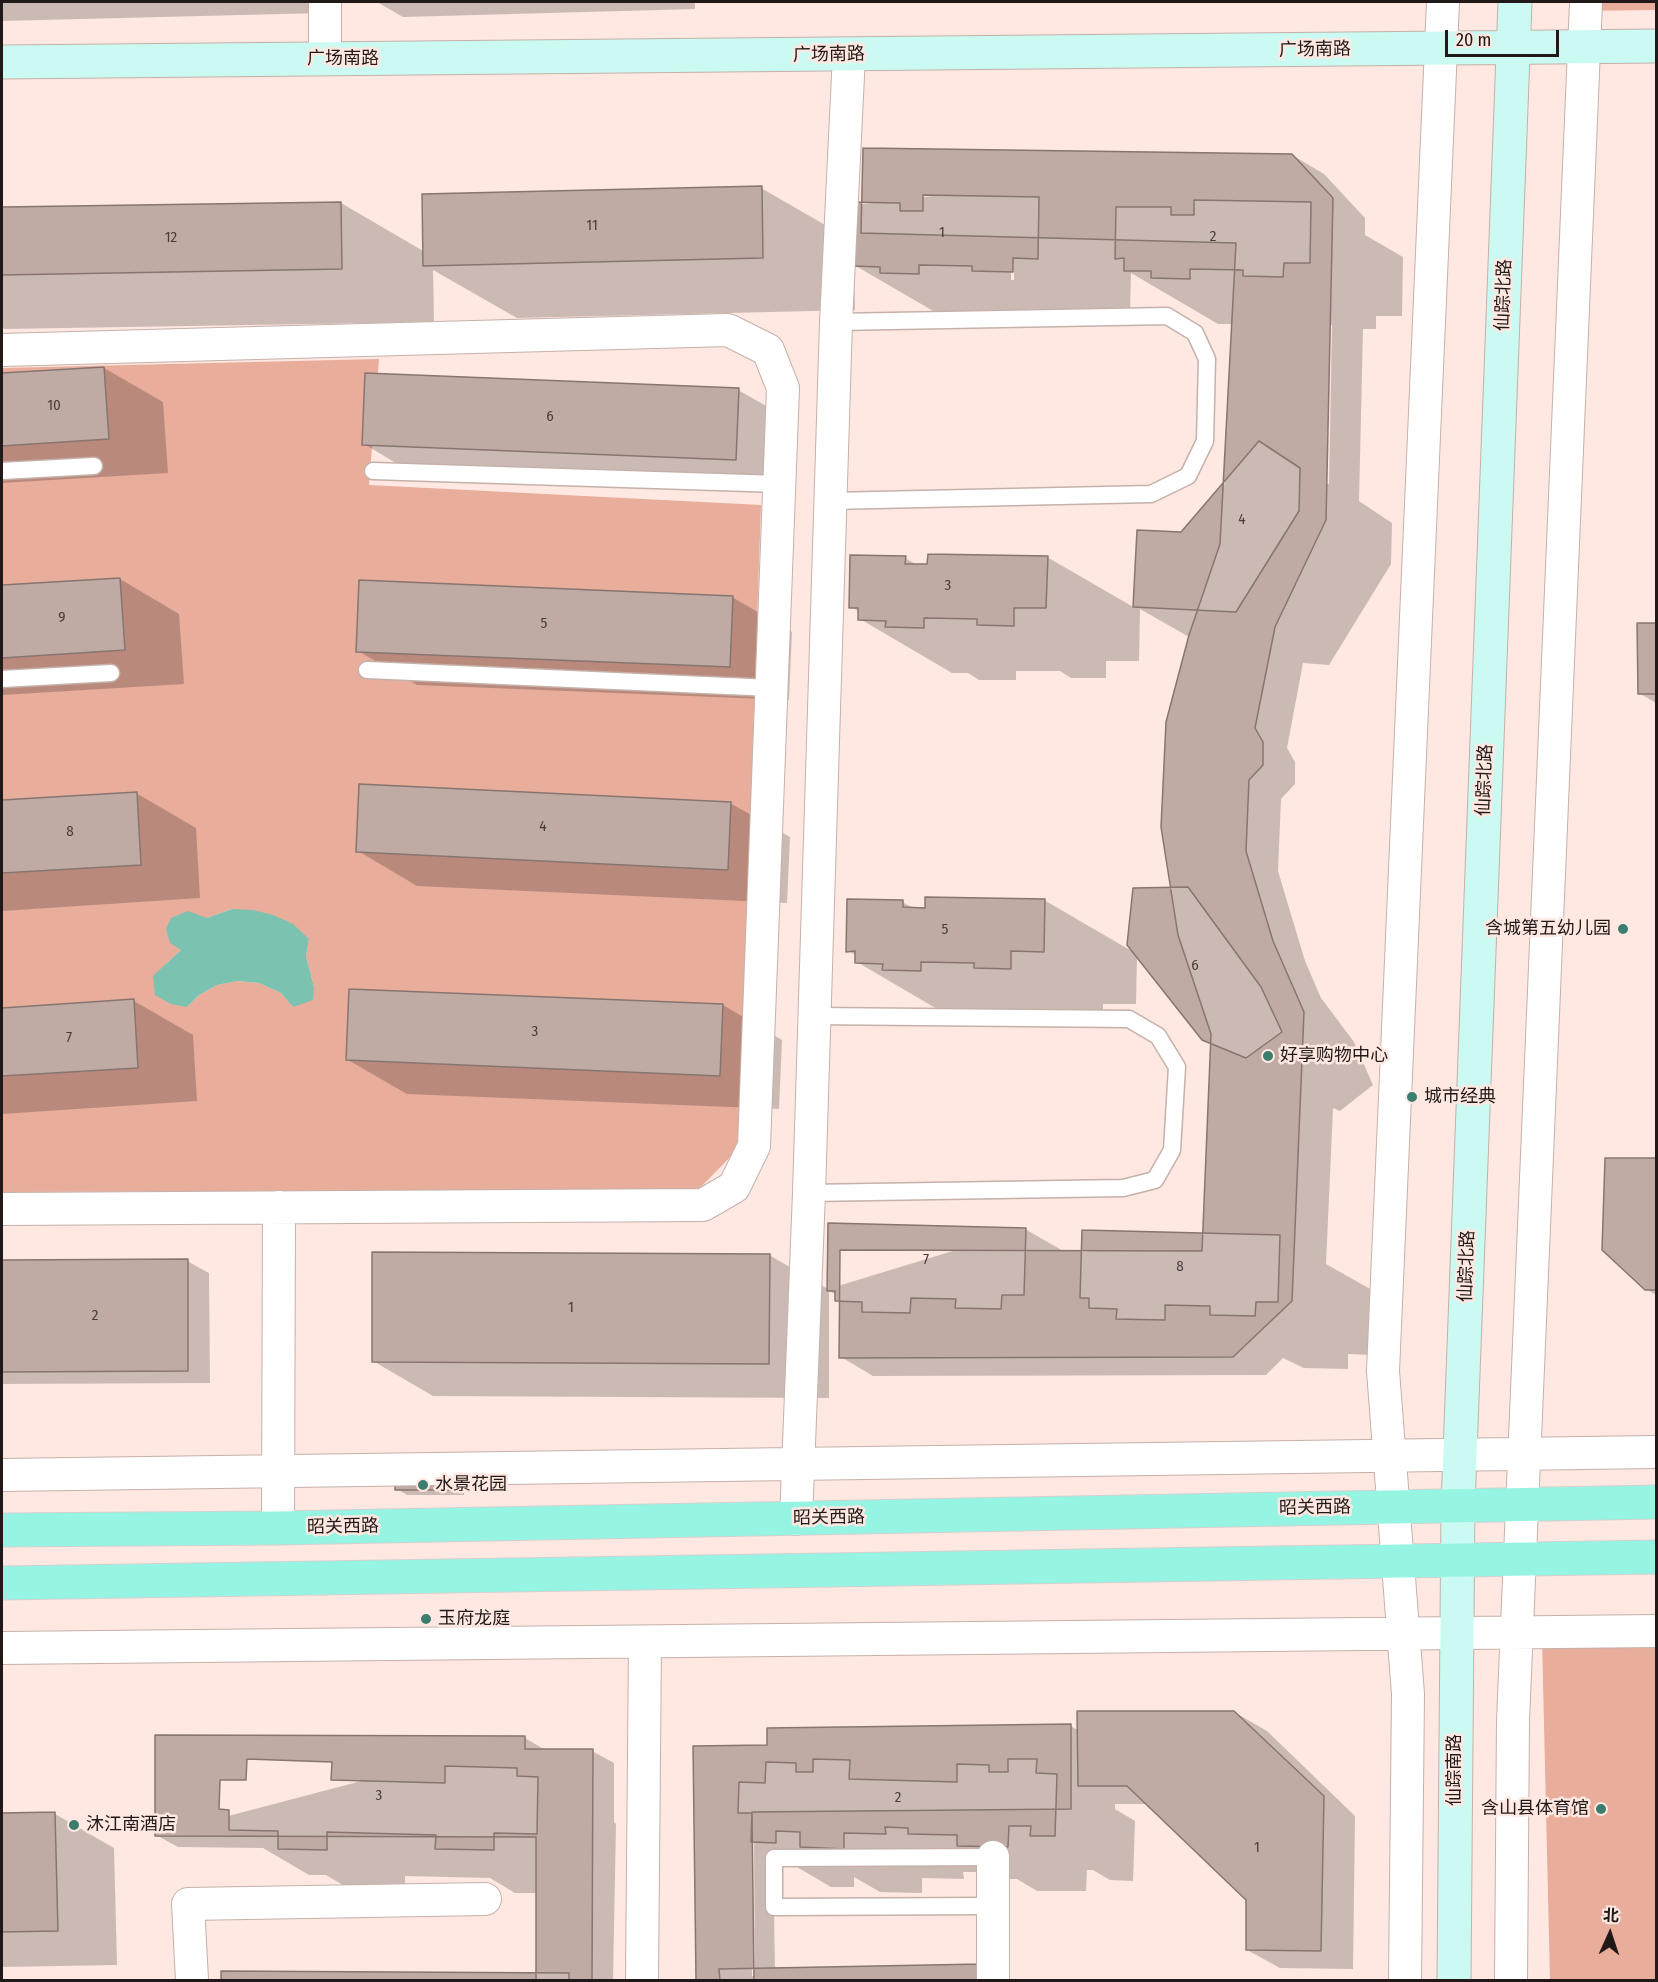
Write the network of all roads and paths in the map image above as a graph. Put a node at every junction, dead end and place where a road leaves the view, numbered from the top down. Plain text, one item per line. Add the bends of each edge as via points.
1 (325, 2) edge
2 (1443, 2) edge
3 (1515, 2) edge
4 (1586, 2) edge
5 (1656, 46) edge
6 (1513, 47) junction
7 (1584, 47) junction
8 (1441, 48) junction
9 (849, 55) junction
10 (325, 59) junction
11 (2, 62) edge
12 (836, 322) junction
13 (2, 350) edge
14 (94, 466) dead end
15 (2, 471) edge
16 (373, 471) dead end
17 (780, 484) junction
18 (830, 501) junction
19 (367, 670) dead end
20 (111, 673) dead end
21 (2, 679) edge
22 (772, 688) junction
23 (815, 1016) junction
24 (809, 1193) junction
25 (279, 1207) junction
26 (2, 1209) edge
27 (1656, 1452) edge
28 (1524, 1454) junction
29 (1389, 1455) junction
30 (1460, 1455) junction
31 (798, 1464) junction
32 (279, 1471) junction
33 (2, 1475) edge
34 (1656, 1502) edge
35 (1522, 1504) junction
36 (1458, 1505) junction
37 (1393, 1507) junction
38 (796, 1519) junction
39 (279, 1528) junction
40 (2, 1530) edge
41 (1656, 1557) edge
42 (1457, 1559) junction
43 (1520, 1559) junction
44 (1397, 1561) junction
45 (2, 1583) edge
46 (1656, 1631) edge
47 (1517, 1632) junction
48 (1456, 1633) junction
49 (1403, 1634) junction
50 (645, 1642) junction
51 (2, 1648) edge
52 (993, 1857) joint
53 (484, 1899) dead end
54 (993, 1906) junction
55 (192, 1980) edge
56 (642, 1980) edge
57 (993, 1980) edge
58 (1406, 1980) edge
59 (1454, 1980) edge
60 (1511, 1980) edge

1 - 10 street
2 - 8 street
3 - 6 main road, 仙踪北路
4 - 7 street
5 - 7 main road, 广场南路
6 - 7 main road, 广场南路
6 - 8 main road, 广场南路
6 - 30 main road, 仙踪北路
7 - 28 street
8 - 9 main road, 广场南路
8 - 29 street via 1383,1371
9 - 10 main road, 广场南路
9 - 12 street
10 - 11 main road, 广场南路
12 - 18 street
12 - 18 lane via 1167,316 1195,333 1207,359 1205,441 1188,476 1151,494
13 - 17 street via 728,330 768,350 783,388
14 - 15 lane
16 - 17 lane
17 - 22 street
18 - 23 street
19 - 22 lane
20 - 21 lane
22 - 25 street via 754,1146 734,1187 703,1205
23 - 24 street
23 - 24 lane via 1129,1019 1158,1036 1177,1067 1172,1150 1155,1180 1123,1188
24 - 31 street
25 - 26 street
25 - 32 street
27 - 28 street
28 - 30 street
28 - 35 street
29 - 30 street
29 - 31 street
29 - 37 street
30 - 36 main road, 仙踪北路
31 - 32 street
31 - 38 street
32 - 33 street
32 - 39 street
34 - 35 main road, 昭关西路
35 - 36 main road, 昭关西路
35 - 43 street
36 - 37 main road, 昭关西路
36 - 42 main road, 仙踪北路
37 - 38 main road, 昭关西路
37 - 44 street
38 - 39 main road, 昭关西路
39 - 40 main road, 昭关西路
41 - 43 main road
42 - 43 main road
42 - 44 main road
42 - 48 main road, 仙踪南路
43 - 47 street
44 - 45 main road
44 - 49 street
46 - 47 street
47 - 48 street
47 - 60 street
48 - 49 street
48 - 59 main road, 仙踪南路
49 - 50 street
49 - 58 street via 1408,1694
50 - 51 street
50 - 56 street
52 - 54 street
52 - 54 lane via 774,1858 774,1907
53 - 55 street via 188,1904
54 - 57 street

